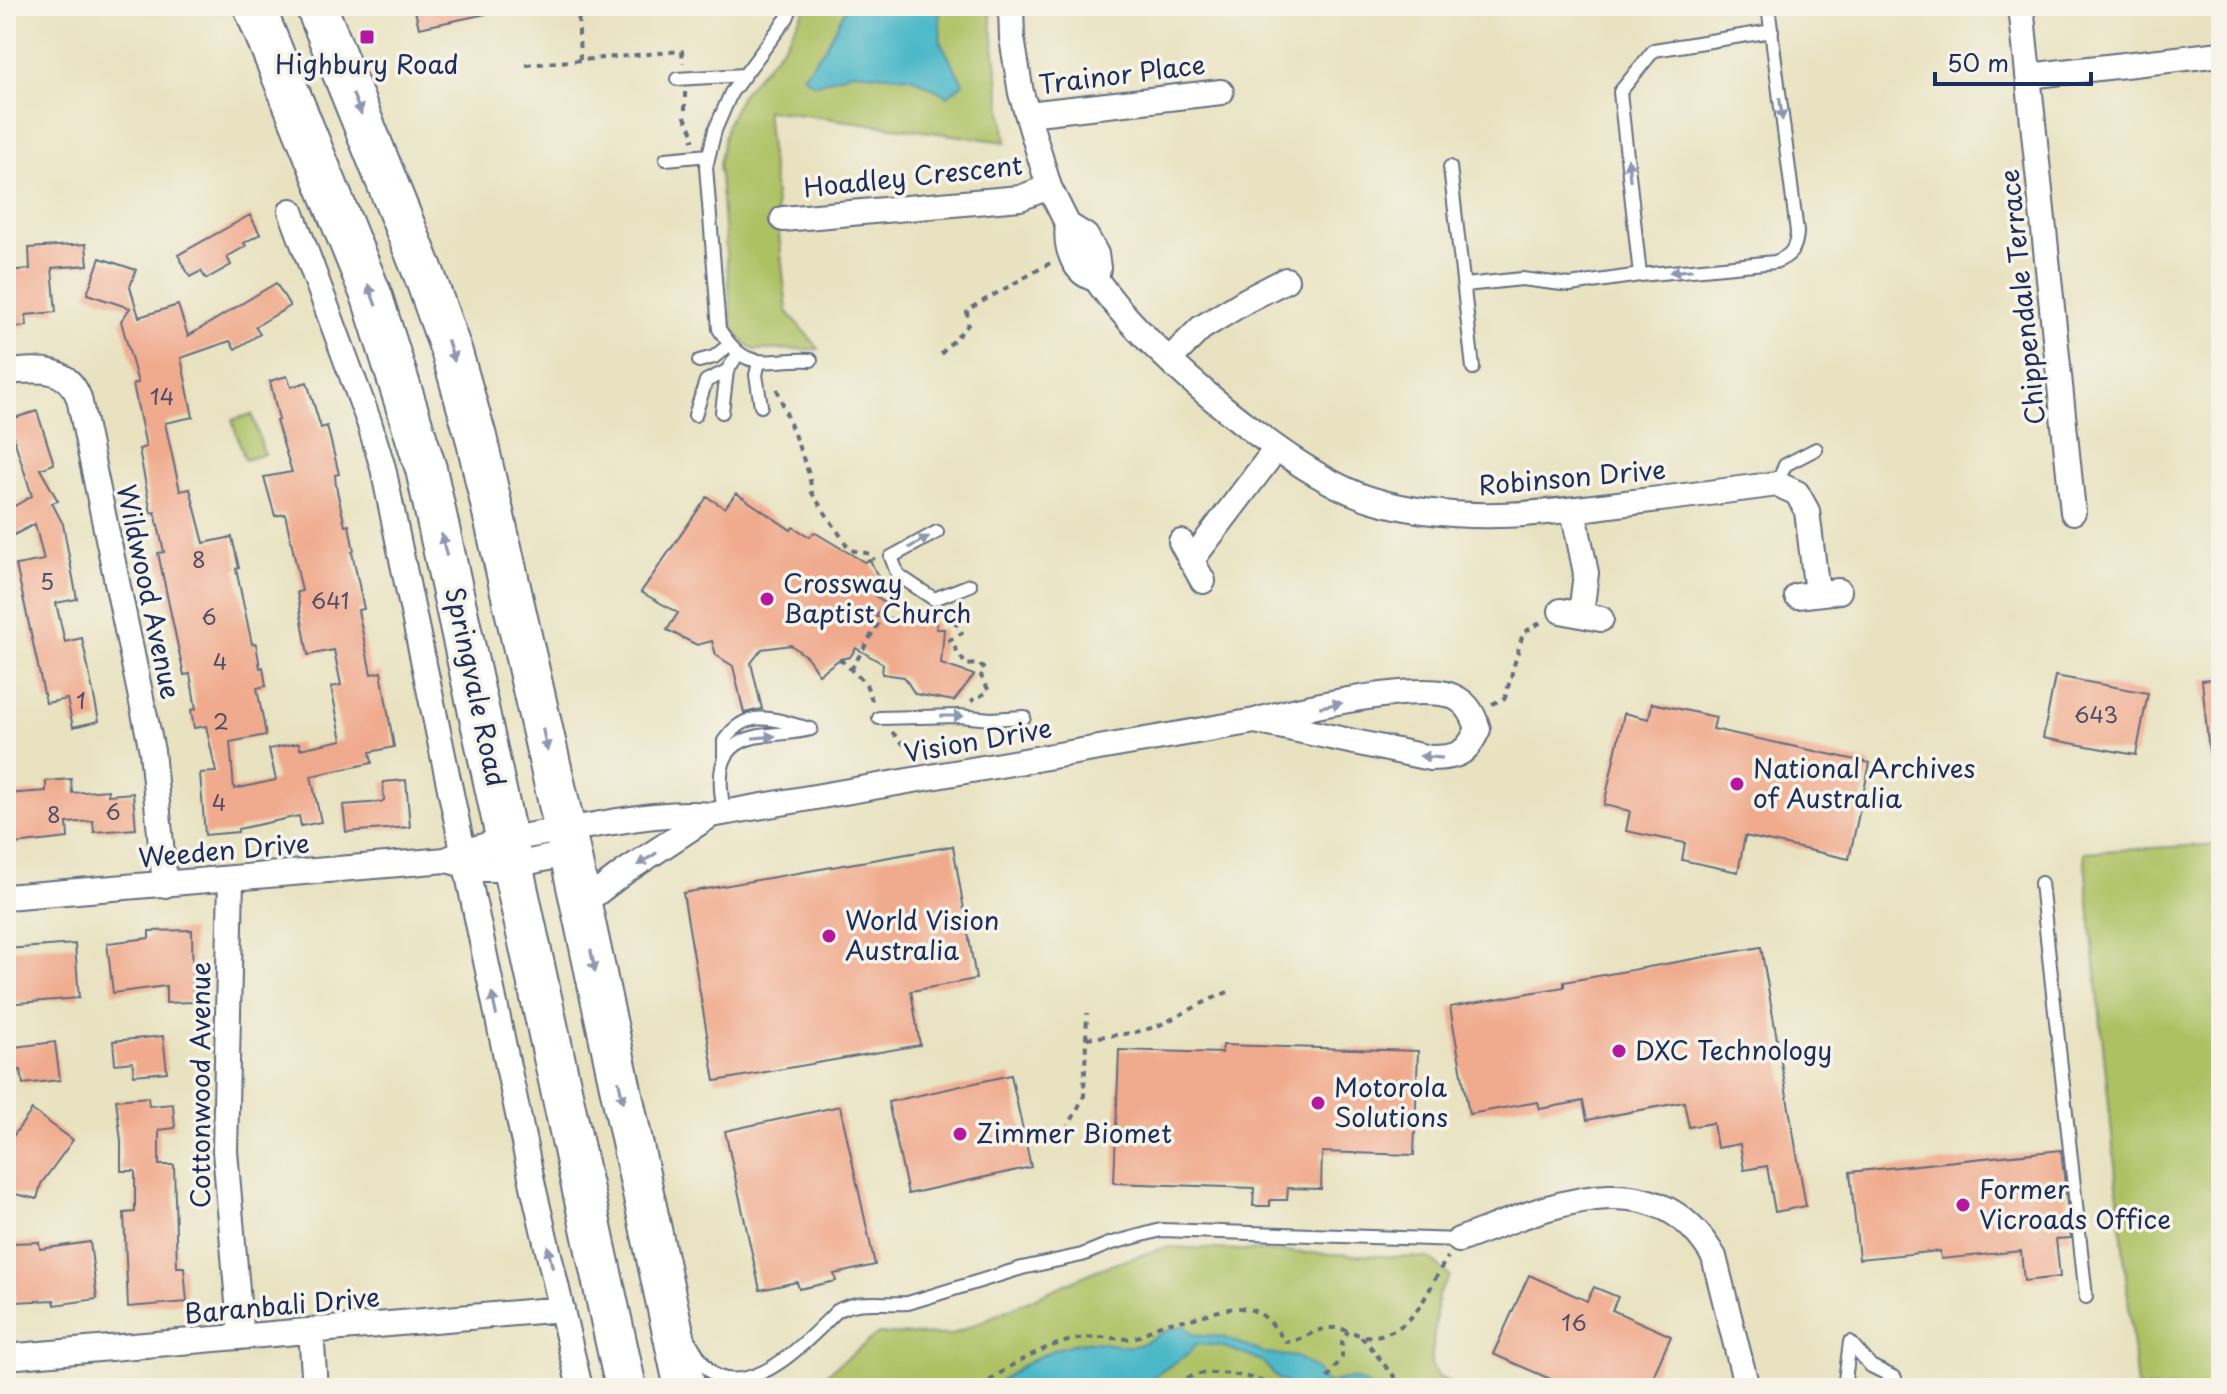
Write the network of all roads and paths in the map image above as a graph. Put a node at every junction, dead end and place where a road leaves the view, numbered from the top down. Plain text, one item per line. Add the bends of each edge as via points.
1 (254, 6) edge
2 (316, 6) edge
3 (578, 6) edge
4 (792, 6) edge
5 (1011, 6) edge
6 (1768, 6) edge
7 (2021, 6) edge
8 (1772, 31) junction
9 (2221, 54) edge
10 (580, 60) junction
11 (526, 65) dead end
12 (744, 75) junction
13 (2028, 76) junction
14 (680, 79) junction
15 (1222, 91) dead end
16 (1028, 114) junction
17 (709, 155) junction
18 (691, 156) junction
19 (666, 159) dead end
20 (1450, 167) dead end
21 (1049, 187) junction
22 (291, 211) dead end
23 (783, 219) dead end
24 (1061, 257) dead end
25 (1640, 275) junction
26 (1286, 280) dead end
27 (1465, 285) junction
28 (733, 350) junction
29 (941, 354) dead end
30 (1170, 359) junction
31 (811, 360) dead end
32 (699, 361) dead end
33 (758, 367) junction
34 (1473, 368) dead end
35 (727, 371) junction
36 (6, 372) edge
37 (761, 406) dead end
38 (722, 412) dead end
39 (695, 415) dead end
40 (1276, 449) junction
41 (1816, 449) dead end
42 (1787, 489) junction
43 (1573, 510) junction
44 (2073, 512) dead end
45 (937, 532) dead end
46 (1192, 561) dead end
47 (876, 563) dead end
48 (970, 585) dead end
49 (897, 591) dead end
50 (1818, 593) dead end
51 (949, 611) dead end
52 (1581, 615) joint
53 (851, 670) dead end
54 (968, 702) dead end
55 (1474, 714) junction
56 (1024, 717) dead end
57 (879, 718) dead end
58 (1255, 721) junction
59 (724, 757) junction
60 (718, 814) junction
61 (568, 842) junction
62 (511, 853) junction
63 (458, 859) junction
64 (231, 879) junction
65 (2041, 883) dead end
66 (165, 885) junction
67 (6, 897) edge
68 (581, 905) junction
69 (1231, 991) dead end
70 (1087, 1013) dead end
71 (1087, 1038) junction
72 (1061, 1141) dead end
73 (1459, 1240) junction
74 (2086, 1297) dead end
75 (562, 1309) junction
76 (668, 1309) junction
77 (311, 1331) junction
78 (1348, 1331) junction
79 (1359, 1335) junction
80 (241, 1337) junction
81 (6, 1357) edge
82 (1892, 1383) edge
83 (315, 1388) edge
84 (580, 1388) edge
85 (626, 1388) edge
86 (685, 1388) edge
87 (980, 1388) edge
88 (1165, 1388) edge
89 (1277, 1388) edge
90 (1321, 1388) edge
91 (1410, 1388) edge
92 (1747, 1388) edge
93 (1844, 1388) edge

62 -> 1 highway, Springvale Road via 444,544 405,396 359,262
2 -> 61 highway via 406,225 459,375
3 - 10 path
4 - 12 lane
5 - 16 street, Robinson Drive
6 - 8 lane
7 - 13 street, Chippendale Terrace
25 -> 8 lane via 1620,92 1654,50
8 -> 25 lane via 1796,246 1775,262
9 - 13 street
10 - 11 path
10 - 14 path via 682,51
12 - 14 lane
12 - 17 lane via 731,93
13 - 44 street, Chippendale Terrace
14 - 18 path via 685,117 693,133
15 - 16 street, Trainor Place
16 - 21 street, Robinson Drive
17 - 18 lane
17 - 28 lane via 719,329
18 - 19 lane
20 - 27 lane
21 - 23 street, Hoadley Crescent via 1020,198
21 - 30 street, Robinson Drive via 1068,225 1066,240 1079,269 1096,279
22 - 63 street, Springvale Road via 383,468
24 - 29 path via 967,310 968,325
25 - 27 lane via 1570,285 1522,279
26 - 30 street via 1201,328
27 - 34 lane
28 - 32 lane
28 - 33 lane
28 - 35 lane
30 - 40 street, Robinson Drive
31 - 33 lane
33 - 37 lane
33 - 47 path via 770,372 812,493 850,550 871,554
35 - 38 lane
35 - 39 lane via 706,381
36 - 66 street, Wildwood Avenue via 55,372 65,376 79,398 152,751
40 - 43 street, Robinson Drive via 1371,500 1422,511 1480,517
40 - 46 street
41 - 42 lane via 1785,465
42 - 43 street, Robinson Drive
42 - 50 street via 1807,511
43 - 52 street via 1586,573
48 -> 45 lane via 934,599 898,575 891,557
49 - 53 path
51 - 54 path via 962,633 950,640 966,665 979,664 985,670 981,676 989,691
52 - 55 path via 1523,633 1505,698
58 -> 55 street, Vision Drive via 1398,693 1447,694
55 -> 58 street, Vision Drive via 1478,729 1471,746 1451,758
57 -> 56 lane
58 - 60 street, Vision Drive
59 -> 59 lane via 754,737 811,729 754,718 740,723 724,741
59 - 60 lane
60 - 61 street, Vision Drive via 688,813
60 -> 68 street, Vision Drive
61 - 62 street, Weeden Drive
61 - 68 highway
62 - 63 street, Weeden Drive
62 - 85 highway, Springvale Road
63 - 64 street, Weeden Drive
75 -> 63 street, Springvale Road
64 - 66 street, Weeden Drive
64 - 80 street, Cottonwood Avenue via 225,1151
65 - 74 lane
66 - 67 street, Weeden Drive
68 -> 76 highway
69 - 71 path via 1138,1032
70 - 71 path
71 - 72 path via 1084,1096
73 - 76 lane via 1161,1230 908,1303 849,1304 779,1370 740,1383 717,1377 705,1365
73 - 79 path via 1412,1317 1375,1336
73 - 92 street via 1585,1199 1621,1195 1652,1202 1687,1224 1714,1257
75 - 77 street, Baranbali Drive
75 - 84 street, Springvale Road
76 - 86 highway
77 - 80 street, Baranbali Drive
77 - 83 street
78 - 79 path
78 - 87 path via 1319,1329 1285,1342 1273,1322 1253,1310 1222,1308 1163,1323 1136,1338 1096,1337 1059,1344 1032,1353
78 - 90 path via 1342,1357
79 - 91 path via 1389,1373
80 - 81 street, Baranbali Drive
82 - 93 lane via 1850,1342
88 - 89 path via 1197,1374 1232,1374

